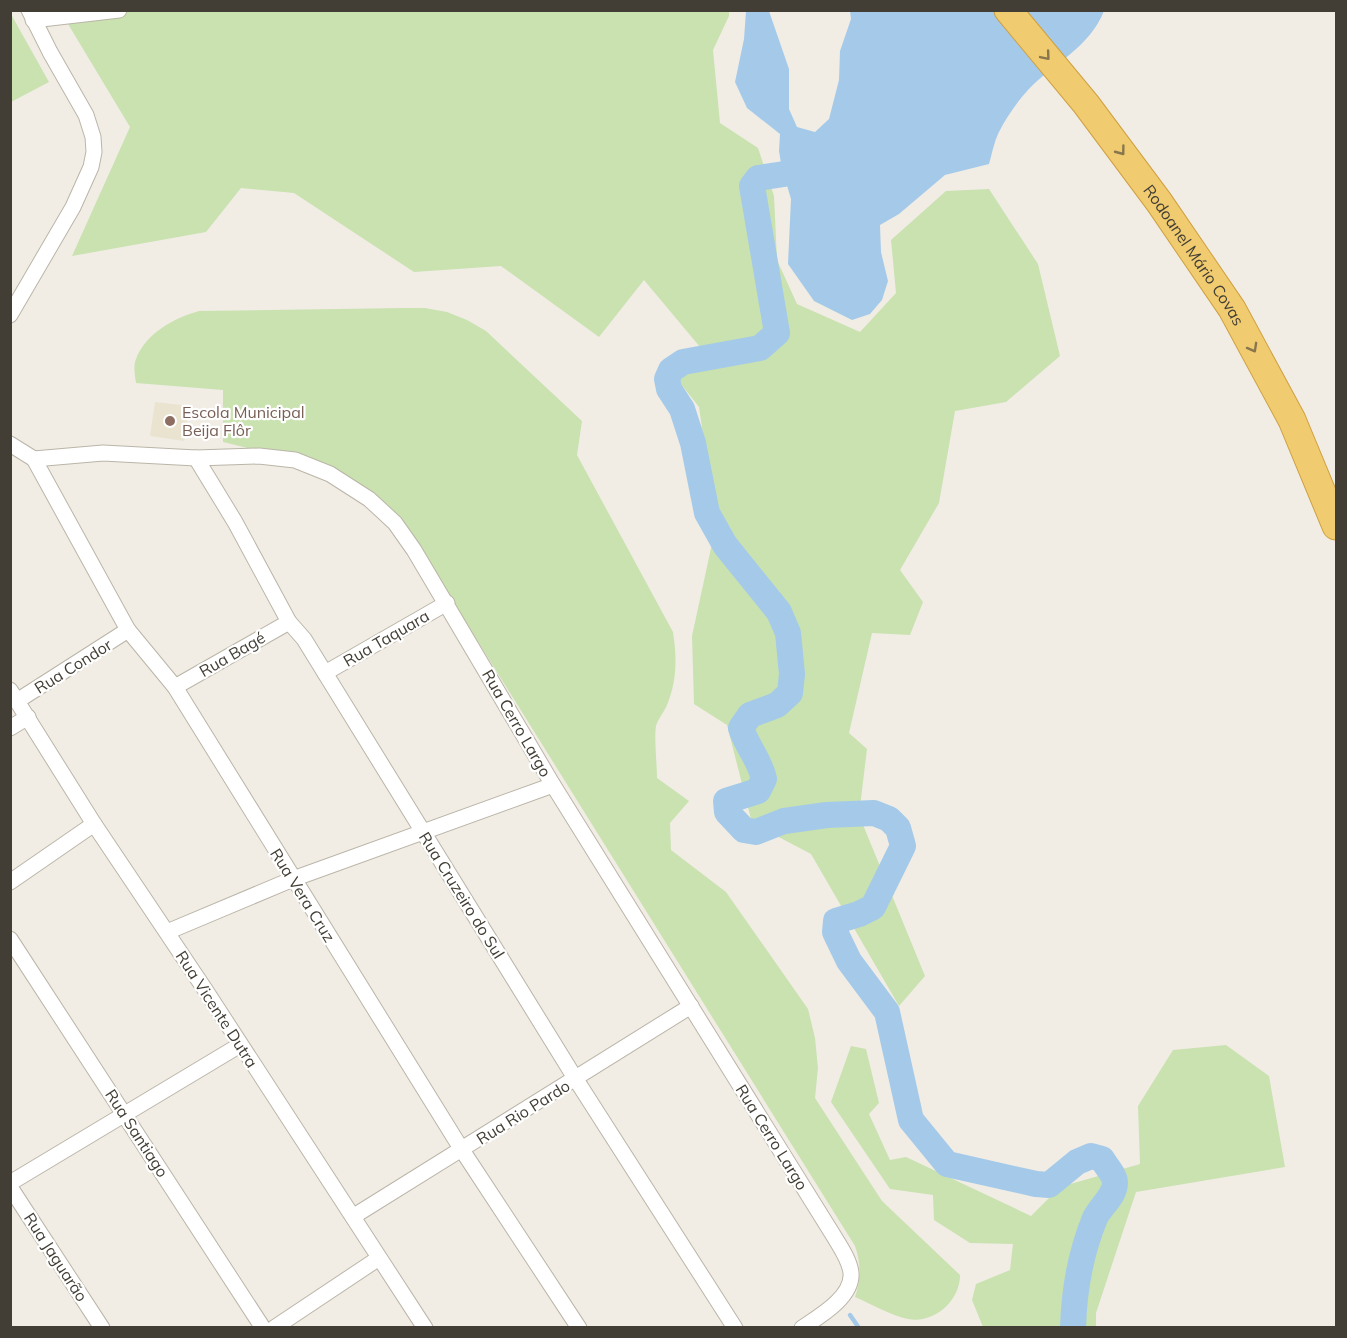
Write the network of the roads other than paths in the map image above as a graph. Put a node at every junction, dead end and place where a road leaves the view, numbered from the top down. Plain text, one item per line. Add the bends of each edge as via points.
1 (119, 10) edge
2 (1008, 10) edge
3 (31, 15) edge
4 (10, 315) edge
5 (10, 444) edge
6 (196, 458) junction
7 (34, 459) junction
8 (1336, 526) edge
9 (447, 603) junction
10 (289, 622) junction
11 (128, 630) junction
12 (325, 673) junction
13 (175, 687) junction
14 (14, 696) edge
15 (28, 717) junction
16 (10, 728) edge
17 (553, 785) junction
18 (94, 824) junction
19 (423, 832) junction
20 (293, 879) junction
21 (10, 882) edge
22 (167, 932) junction
23 (10, 939) edge
24 (691, 1006) junction
25 (240, 1045) junction
26 (575, 1078) junction
27 (125, 1114) junction
28 (462, 1150) junction
29 (10, 1185) edge
30 (354, 1216) junction
31 (379, 1258) junction
32 (102, 1328) edge
33 (263, 1328) edge
34 (274, 1328) edge
35 (425, 1328) edge
36 (579, 1328) edge
37 (735, 1328) edge
38 (802, 1328) edge

1 - 3 street
2 -> 8 highway, Rodoanel Mário Covas via 1086,104 1232,309 1292,420
3 - 4 street via 86,115 94,152 73,207
5 - 7 street
6 - 7 street, Rua Cerro Largo via 103,453
6 - 9 street, Rua Cerro Largo via 259,456 296,460 330,474 369,499 395,523
6 - 10 street, Rua Cruzeiro do Sul
7 - 11 street, Rua Vera Cruz
9 - 12 street, Rua Taquara
9 - 17 street, Rua Cerro Largo
10 - 12 street, Rua Cruzeiro do Sul
10 - 13 street, Rua Bagé
11 - 13 street, Rua Vera Cruz
11 - 14 street, Rua Condor
12 - 19 street, Rua Cruzeiro do Sul
13 - 20 street, Rua Vera Cruz
14 - 15 street, Rua Vicente Dutra
15 - 16 street
15 - 18 street, Rua Vicente Dutra
17 - 19 street
17 - 24 street, Rua Cerro Largo
18 - 21 street
18 - 22 street, Rua Vicente Dutra
19 - 20 street
19 - 26 street, Rua Cruzeiro do Sul
20 - 22 street
20 - 28 street, Rua Vera Cruz
22 - 25 street, Rua Vicente Dutra
23 - 27 street, Rua Santiago
24 - 26 street, Rua Rio Pardo
24 - 38 street, Rua Cerro Largo via 835,1238 851,1273 848,1286 836,1303
25 - 27 street
25 - 30 street, Rua Vicente Dutra
26 - 28 street, Rua Rio Pardo
26 - 37 street, Rua Cruzeiro do Sul
27 - 29 street
27 - 33 street, Rua Santiago
28 - 30 street, Rua Rio Pardo
28 - 36 street, Rua Vera Cruz
29 - 32 street, Rua Jaguarão
30 - 31 street, Rua Vicente Dutra
31 - 34 street
31 - 35 street, Rua Vicente Dutra

